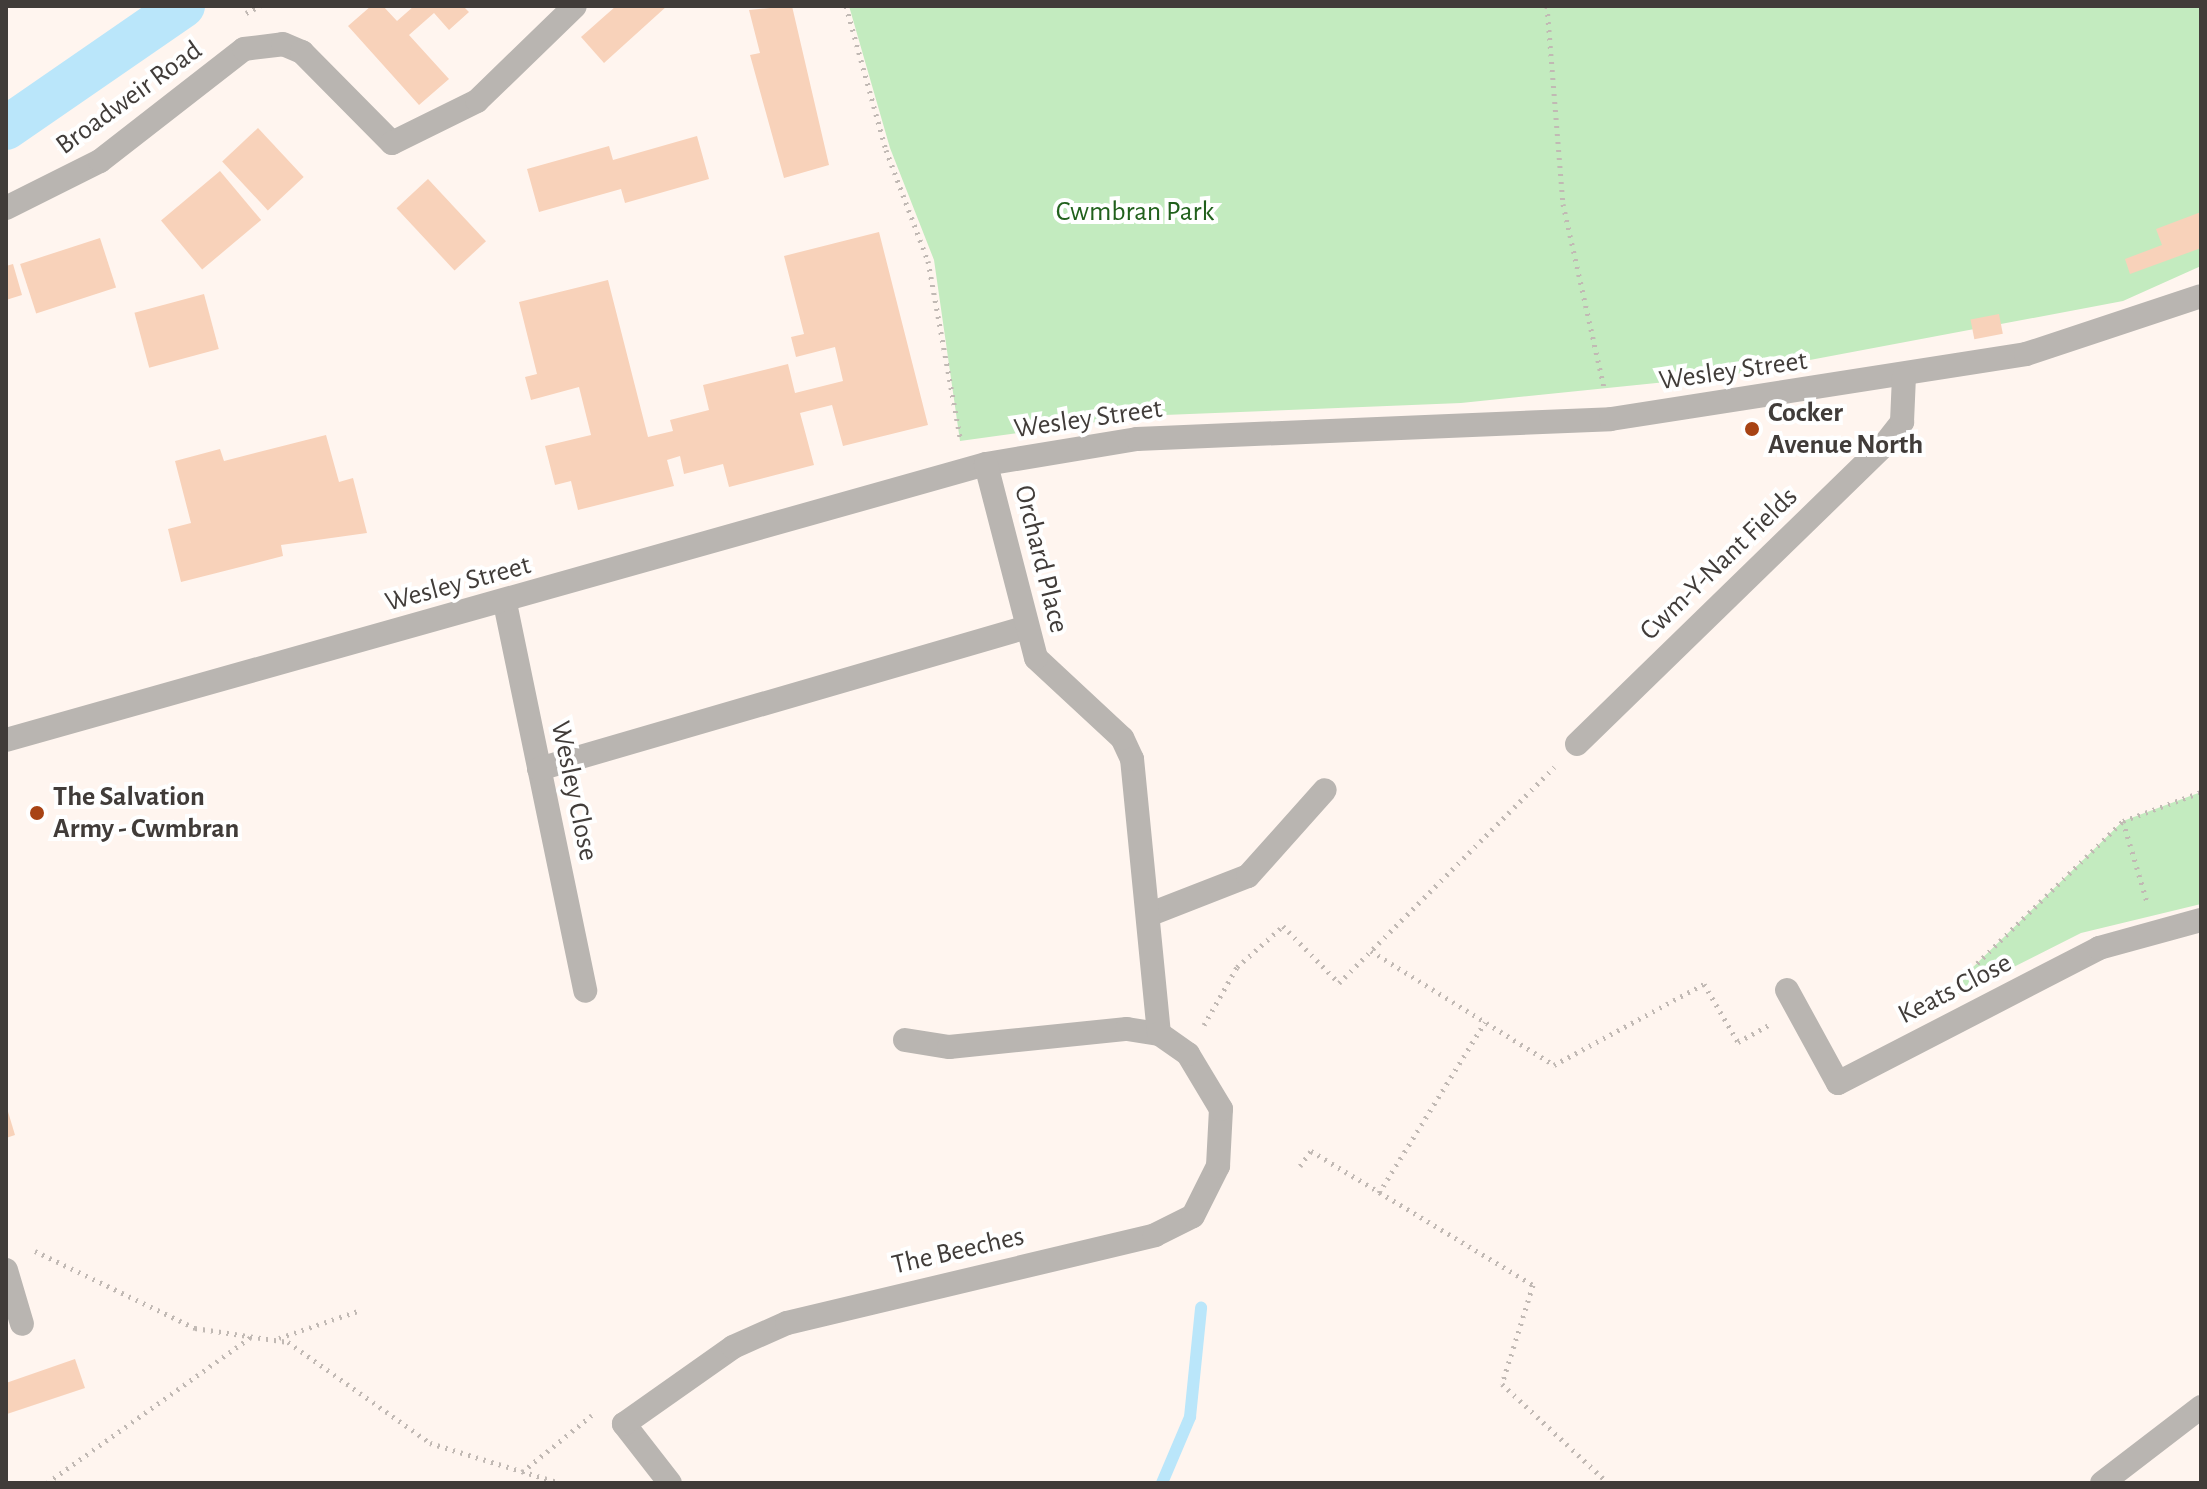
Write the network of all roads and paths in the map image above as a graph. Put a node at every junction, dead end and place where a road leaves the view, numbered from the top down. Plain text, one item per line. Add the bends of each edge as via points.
1 (575, 6) edge
2 (846, 6) edge
3 (1547, 6) edge
4 (6, 208) edge
5 (2201, 296) edge
6 (1904, 377) junction
7 (1611, 419) junction
8 (976, 467) junction
9 (505, 603) junction
10 (1024, 628) junction
11 (6, 740) edge
12 (1577, 744) joint
13 (539, 769) junction
14 (1325, 790) dead end
15 (2201, 792) edge
16 (2123, 821) junction
17 (1148, 915) junction
18 (2201, 920) edge
19 (2156, 929) junction
20 (1371, 951) junction
21 (1952, 987) dead end
22 (585, 991) dead end
23 (1792, 1000) joint
24 (1485, 1022) junction
25 (1159, 1034) junction
26 (905, 1040) dead end
27 (1188, 1054) junction
28 (1300, 1166) dead end
29 (1379, 1193) junction
30 (20, 1244) dead end
31 (6, 1270) edge
32 (361, 1310) dead end
33 (22, 1324) dead end
34 (252, 1336) junction
35 (278, 1339) junction
36 (2201, 1407) edge
37 (47, 1483) edge
38 (560, 1483) edge
39 (670, 1483) edge
40 (1608, 1483) edge
41 (2102, 1483) edge

1 - 4 street, Broadweir Road via 477,101 392,143 320,64 283,44 244,49 100,161
2 - 8 path via 886,150 928,261
3 - 7 path via 1563,204
5 - 6 street, Wesley Street via 2026,354
6 - 7 street, Wesley Street
6 - 12 street, Cwm-Y-Nant Fields via 1902,422 1885,444
7 - 8 street, Wesley Street via 1137,439
8 - 9 street, Wesley Street
8 - 10 street, Orchard Place
9 - 11 street, Wesley Street
9 - 13 street, Wesley Close
10 - 13 street
10 - 17 street, Orchard Place via 1046,672 1128,748
12 - 20 path
13 - 22 street, Wesley Close
14 - 17 street via 1248,876
15 - 16 path
16 - 19 path
16 - 21 path
17 - 25 street, Orchard Place
18 - 19 street, Keats Close
19 - 23 street, Keats Close via 2099,948 1838,1083
20 - 24 path
20 - 27 path via 1339,983 1283,926 1237,967
23 - 24 path via 1738,1042 1704,984 1554,1065
24 - 29 path
25 - 26 street via 1127,1029 949,1047
25 - 27 street, The Beeches
27 - 39 street, The Beeches via 1212,1087 1223,1129 1211,1185 1193,1216 1155,1235 787,1323 733,1347 624,1424
28 - 29 path via 1311,1151
29 - 40 path via 1533,1285 1502,1384
30 - 34 path via 195,1328
31 - 33 street
32 - 35 path
34 - 35 path
34 - 37 path
35 - 38 path via 430,1443
36 - 41 street

